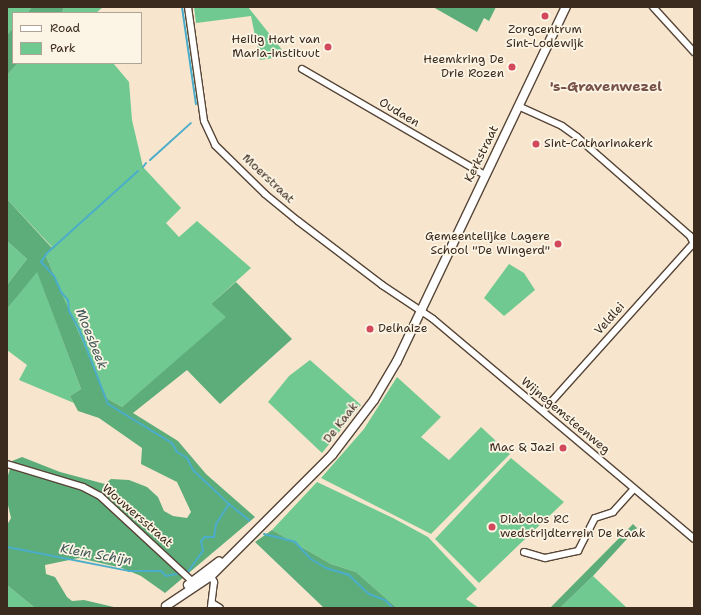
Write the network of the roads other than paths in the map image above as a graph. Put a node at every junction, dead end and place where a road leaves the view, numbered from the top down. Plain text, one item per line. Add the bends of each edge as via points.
1 (188, 7) edge
2 (566, 7) edge
3 (653, 7) edge
4 (694, 52) edge
5 (302, 69) dead end
6 (518, 106) junction
7 (485, 176) junction
8 (694, 243) edge
9 (420, 312) junction
10 (543, 411) junction
11 (7, 464) edge
12 (634, 489) junction
13 (694, 539) edge
14 (234, 551) junction
15 (524, 552) dead end
16 (211, 576) junction
17 (195, 583) junction
18 (212, 606) edge
19 (164, 607) edge
20 (220, 608) edge

1 - 9 street, Moerstraat via 204,121 215,145 265,194 298,221
2 - 6 main road, Kerkstraat
3 - 4 street
5 - 7 street, Oudaen
6 - 7 main road, Kerkstraat
6 - 8 street via 562,126 577,137 684,231
7 - 9 main road, Kerkstraat
8 - 10 street, Veldlei
9 - 10 street, Wijnegemsteenweg via 433,319
9 - 14 main road, De Kaak via 397,361 352,431 312,476
10 - 12 street, Wijnegemsteenweg
11 - 17 street, Wouwersstraat via 83,487 100,496
12 - 13 street, Wijnegemsteenweg
12 - 15 street via 613,512 599,516 591,522 578,550 545,558
14 - 16 main road
14 - 17 main road
16 - 17 main road
16 - 18 street via 214,582
17 - 19 main road
18 - 20 street

